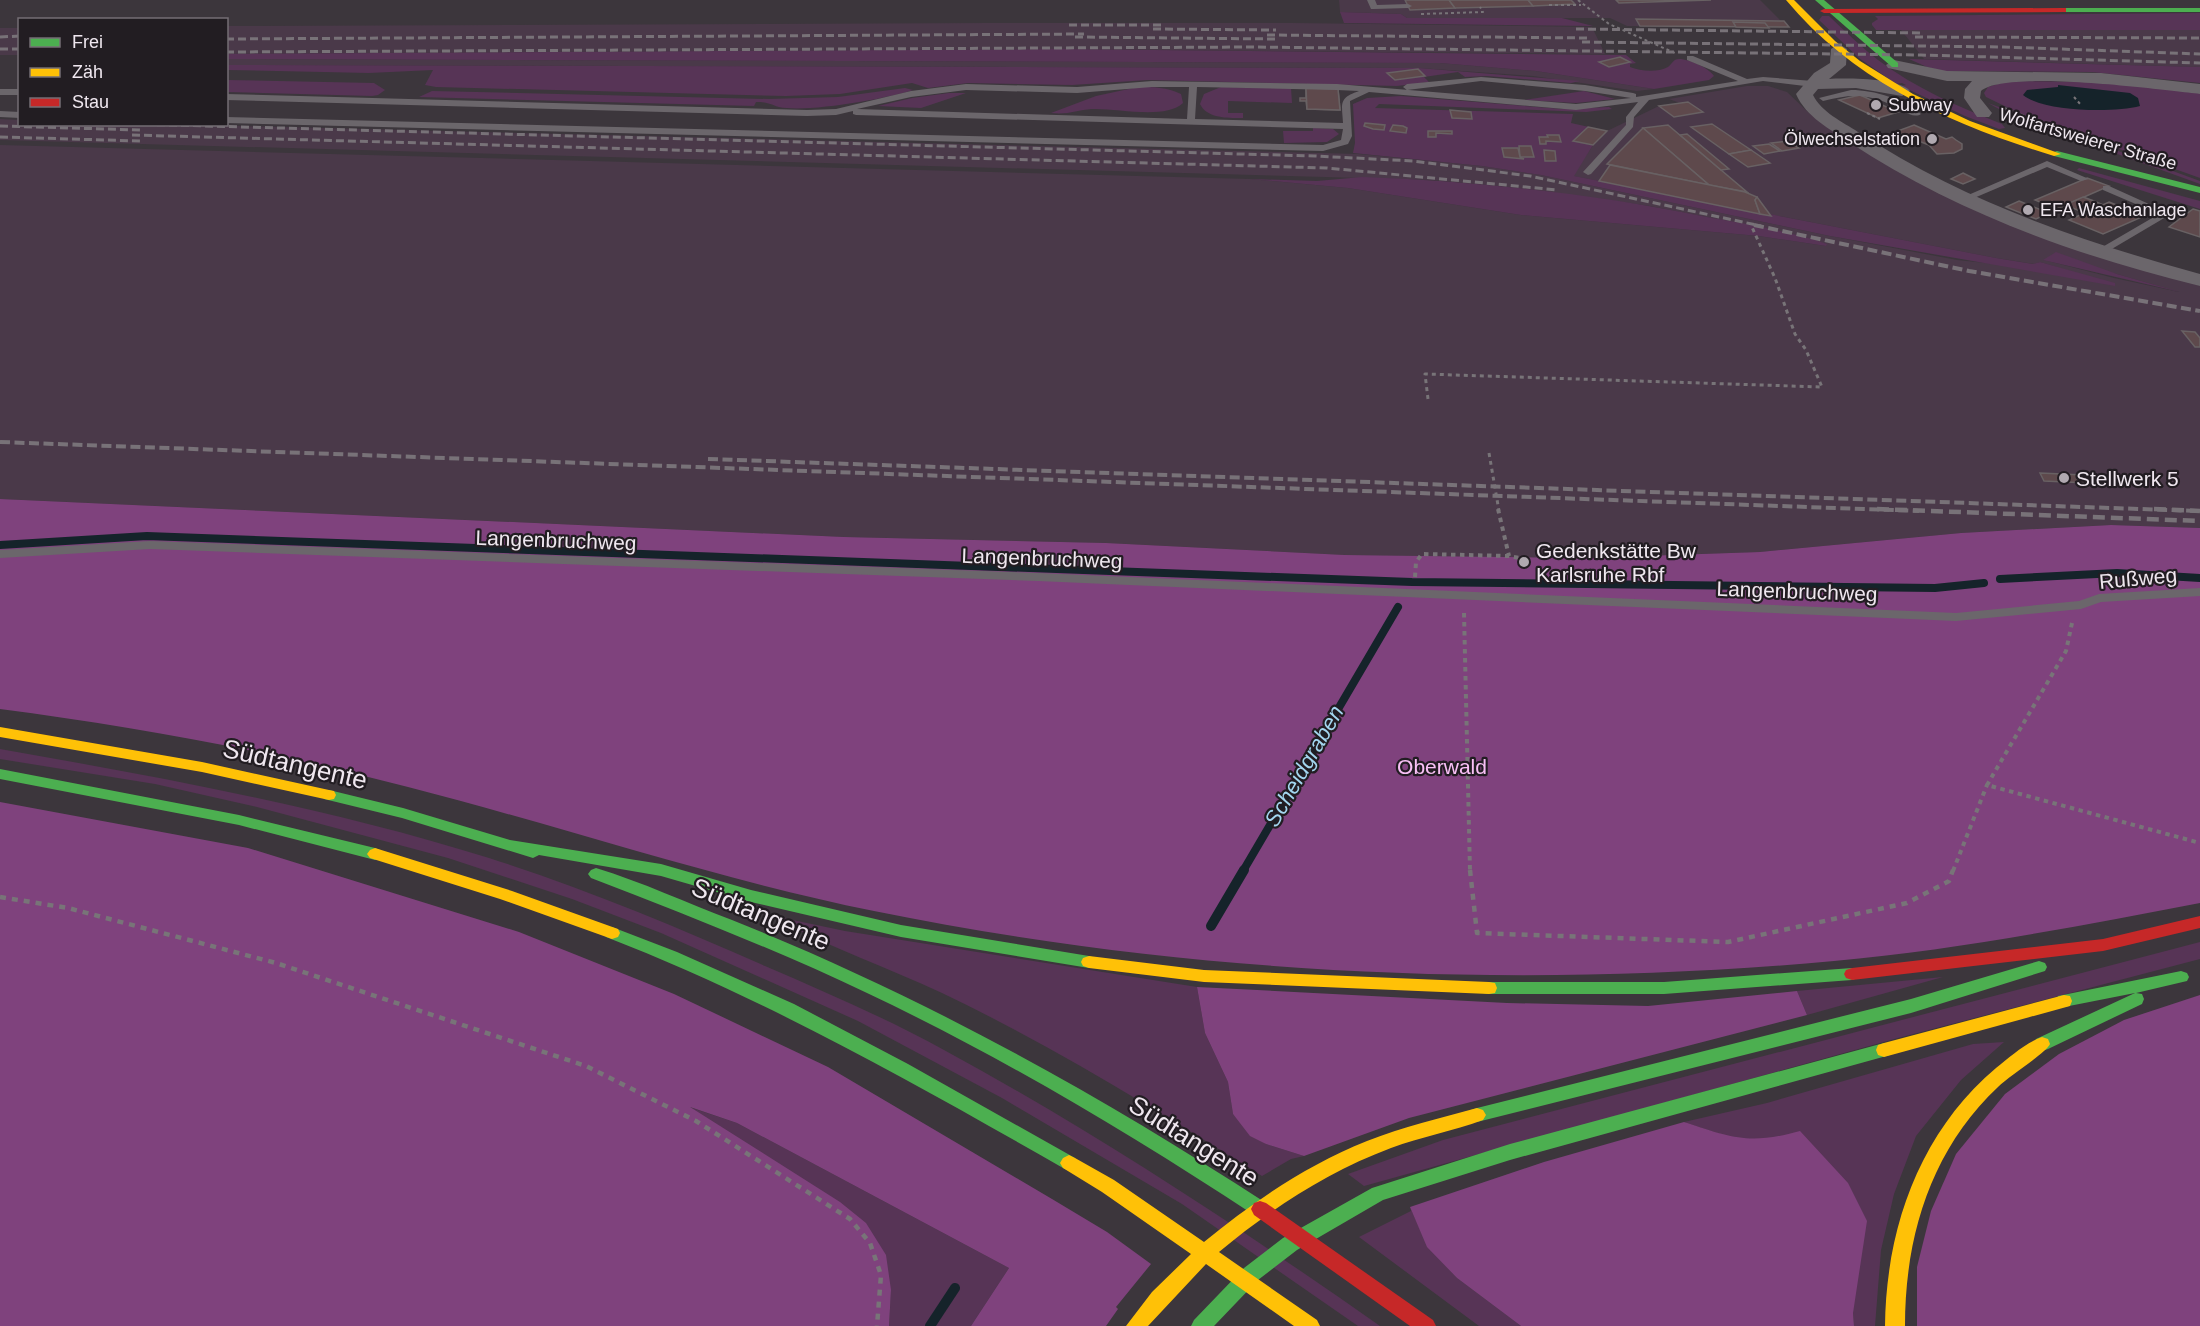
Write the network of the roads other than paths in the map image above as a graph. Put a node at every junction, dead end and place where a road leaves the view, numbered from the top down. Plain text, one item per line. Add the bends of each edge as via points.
1 (1371, 0) edge
2 (2200, 1) edge
3 (1793, 4) edge
4 (1825, 5) edge
5 (1408, 6) dead end
6 (2200, 10) edge
7 (1839, 50) junction
8 (1690, 58) road end
9 (1894, 65) junction
10 (2010, 77) junction
11 (1746, 81) junction
12 (1193, 84) junction
13 (1930, 87) dead end
14 (2200, 89) edge
15 (1380, 91) junction
16 (1818, 91) junction
17 (1902, 91) junction
18 (0, 92) edge
19 (18, 92) edge
20 (228, 97) edge
21 (1647, 97) junction
22 (836, 112) junction
23 (0, 114) edge
24 (1917, 114) dead end
25 (18, 115) edge
26 (1988, 115) dead end
27 (228, 120) edge
28 (1191, 122) junction
29 (1346, 126) junction
30 (2020, 127) dead end
31 (1588, 172) dead end
32 (2084, 179) dead end
33 (2200, 189) edge
34 (2110, 190) dead end
35 (1964, 198) junction
36 (2102, 251) junction
37 (2200, 280) edge
38 (0, 554) edge
39 (2200, 592) edge
40 (2081, 605) joint
41 (0, 732) edge
42 (0, 774) edge
43 (512, 845) junction
44 (2200, 922) edge
45 (2103, 945) junction
46 (1138, 1324) edge
47 (1201, 1326) edge
48 (1310, 1326) edge
49 (1426, 1326) edge
50 (1895, 1326) edge

1 - 5 lane via 1374,7
2 - 4 main road
3 - 4 main road
3 - 7 main road, Wolfartsweierer Straße
4 - 6 main road
4 - 9 main road, Wolfartsweierer Straße
7 - 16 street via 1838,65
7 - 17 main road, Wolfartsweierer Straße
8 - 11 lane
9 - 10 street, Wolfartsweierer Straße via 1947,76
9 - 13 main road, Wolfartsweierer Straße
10 - 14 street via 2101,78
10 - 26 street, Wolfartsweierer Straße via 1981,82 1964,98
11 - 16 lane via 1781,79
11 - 21 lane
12 - 15 lane
12 - 22 lane via 1077,90 952,88
12 - 28 lane
15 - 21 lane via 1576,107
15 - 21 lane via 1481,79
15 - 29 lane via 1349,97
16 - 17 street via 1856,83
16 - 24 lane via 1863,92
16 - 35 street via 1804,94 1824,116 1884,157
17 - 33 main road, Wolfartsweierer Straße via 1981,128 2056,154
18 - 19 lane
20 - 22 lane
21 - 31 lane via 1630,117 1630,125
22 - 28 lane
23 - 25 lane
27 - 29 lane via 1304,148 1345,142
28 - 29 lane
30 - 33 main road, Wolfartsweierer Straße
32 - 35 lane via 2047,164
34 - 36 lane via 2166,214
35 - 36 street
36 - 37 street
38 - 40 lane, Langenbruchweg via 162,546 1050,578 1956,617
39 - 40 lane, Rußweg via 2099,598
41 - 43 main road, Südtangente via 202,766
42 - 48 main road via 239,820 371,853 623,937 741,986 920,1078 1108,1186
43 - 45 main road via 661,870 751,896 901,931 1048,957 1204,976 1523,990 1664,988 1853,974
43 - 49 main road, Südtangente via 610,879 778,946 911,1008 1014,1062 1207,1176
44 - 45 main road
45 - 46 main road via 1951,996 1477,1115 1393,1140 1332,1167 1252,1214 1211,1246
47 - 50 main road via 1251,1274 1290,1244 1378,1194 1510,1152 2048,1005 2186,976 2050,1039 1991,1081 1967,1105 1932,1159 1910,1208 1898,1269

